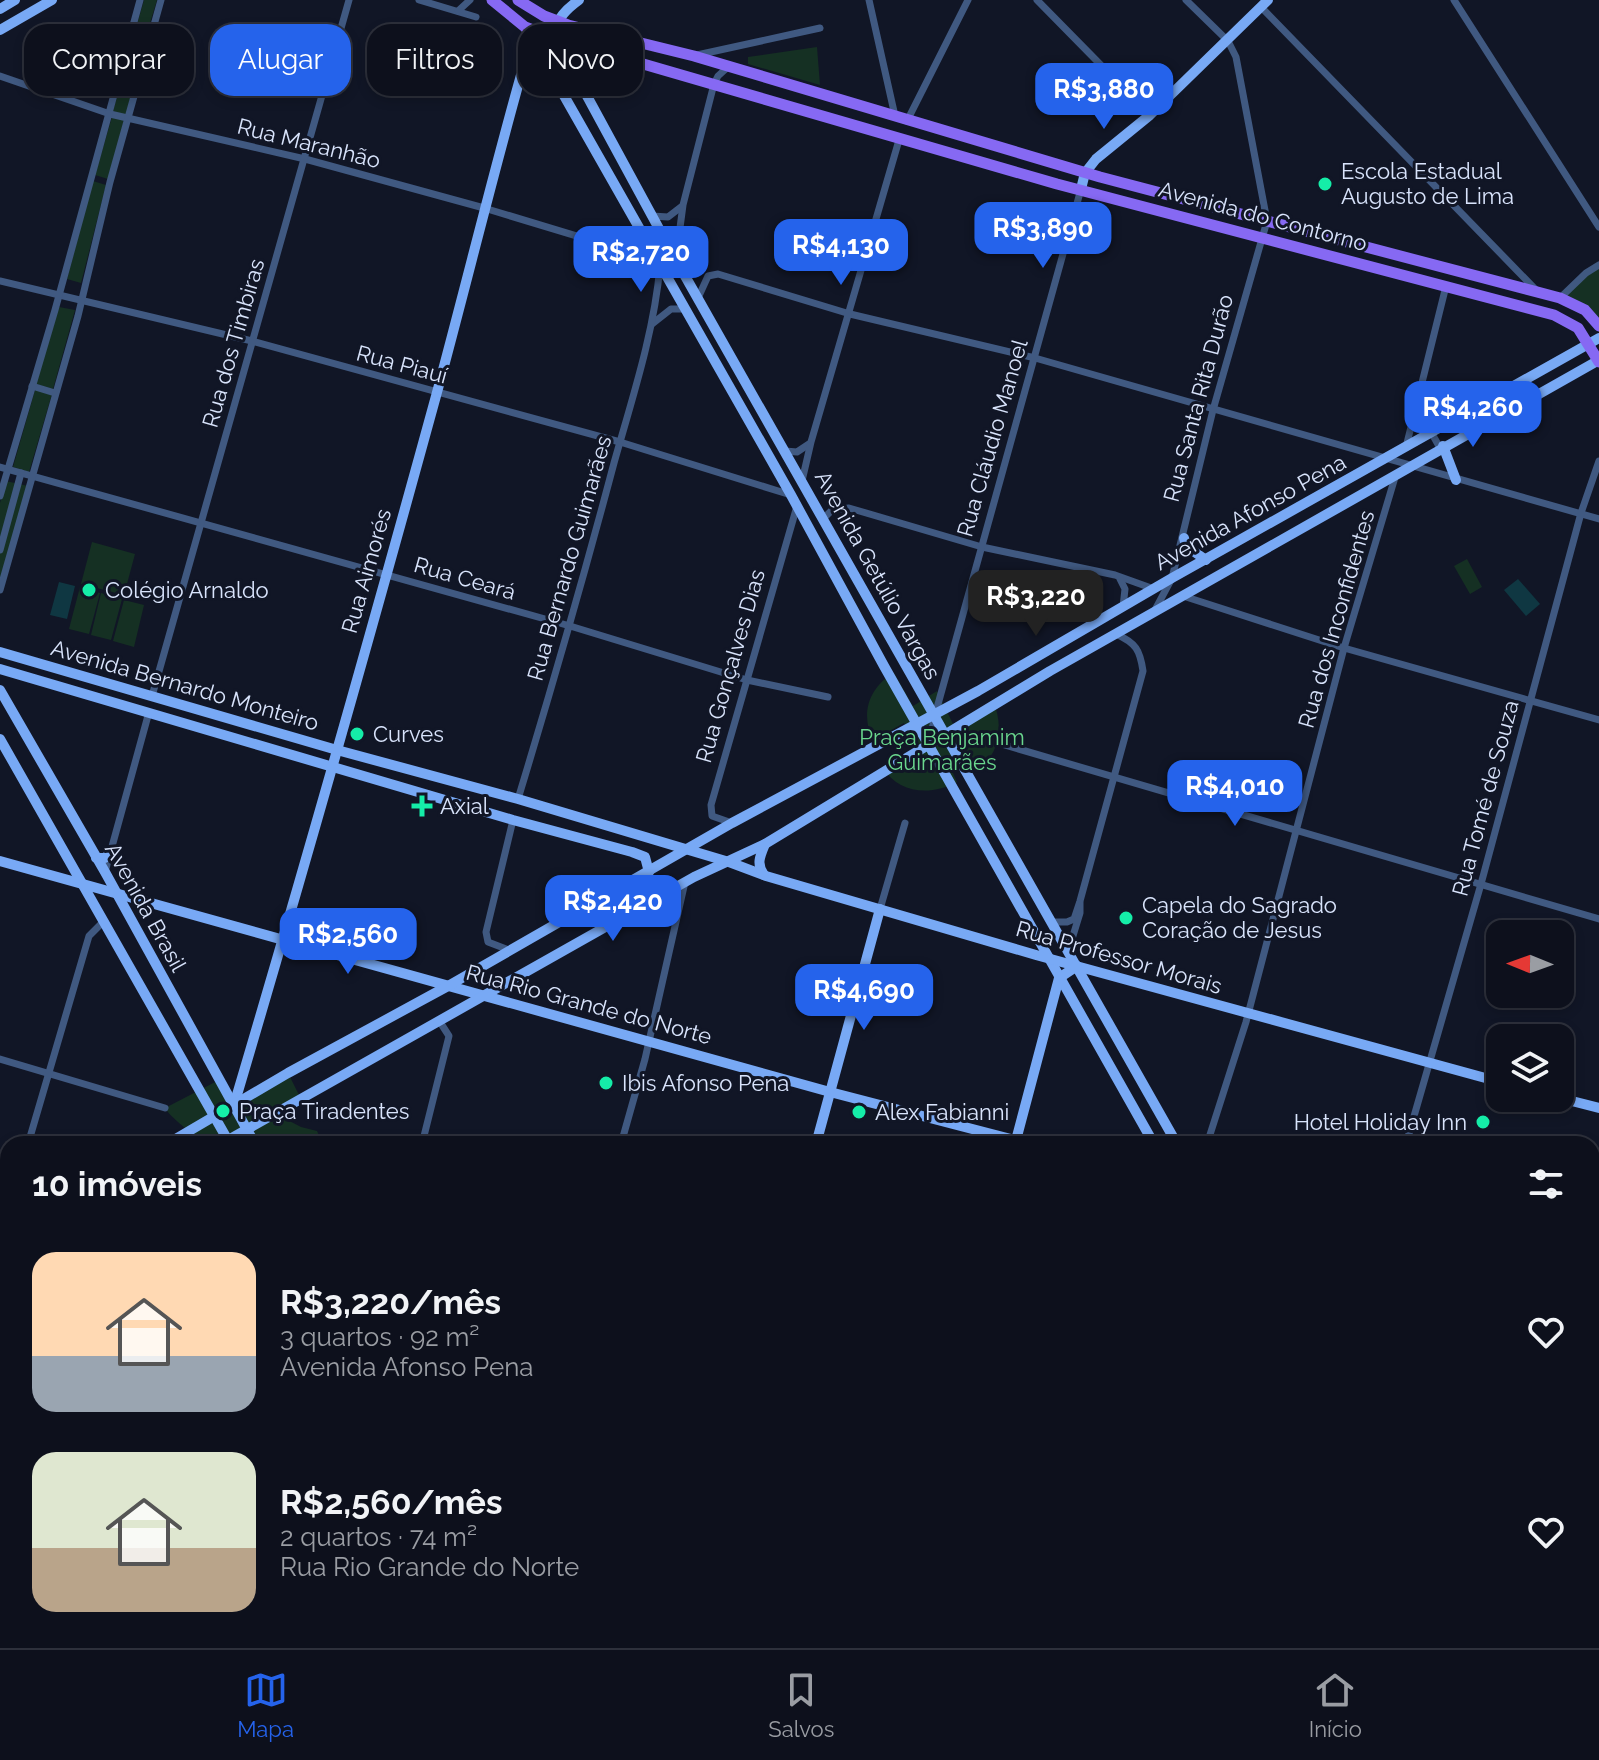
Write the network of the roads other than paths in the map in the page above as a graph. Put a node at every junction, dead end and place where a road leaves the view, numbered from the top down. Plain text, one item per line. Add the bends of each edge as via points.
1 (15, 0) edge
2 (52, 0) edge
3 (140, 0) edge
4 (161, 0) edge
5 (349, 0) edge
6 (419, 0) edge
7 (470, 0) edge
8 (492, 0) edge
9 (518, 0) edge
10 (579, 0) edge
11 (869, 0) edge
12 (968, 0) edge
13 (1037, 0) edge
14 (1186, 0) edge
15 (1454, 0) edge
16 (1265, 4) edge
17 (532, 6) edge
18 (0, 9) edge
19 (458, 11) junction
20 (476, 17) dead end
21 (557, 22) junction
22 (133, 24) edge
23 (154, 24) edge
24 (521, 24) edge
25 (820, 28) dead end
26 (0, 30) edge
27 (1228, 41) junction
28 (694, 56) junction
29 (643, 64) edge
30 (729, 66) junction
31 (0, 76) edge
32 (714, 84) junction
33 (518, 86) edge
34 (115, 96) edge
35 (133, 96) edge
36 (564, 96) edge
37 (588, 96) edge
38 (110, 114) junction
39 (1150, 115) junction
40 (127, 118) junction
41 (901, 119) junction
42 (899, 140) junction
43 (305, 159) junction
44 (1085, 173) junction
45 (91, 177) junction
46 (110, 182) junction
47 (1081, 189) junction
48 (683, 205) junction
49 (484, 208) junction
50 (652, 216) junction
51 (1267, 221) junction
52 (1599, 227) edge
53 (1262, 236) junction
54 (645, 240) junction
55 (608, 246) junction
56 (676, 260) junction
57 (658, 263) junction
58 (1599, 265) edge
59 (0, 281) edge
60 (1446, 286) junction
61 (673, 287) junction
62 (1539, 293) junction
63 (58, 297) junction
64 (698, 298) junction
65 (1560, 298) junction
66 (81, 302) junction
67 (686, 309) junction
68 (850, 314) junction
69 (650, 326) junction
70 (1599, 326) edge
71 (252, 341) junction
72 (1594, 341) edge
73 (1035, 358) junction
74 (1599, 361) edge
75 (32, 386) junction
76 (437, 392) junction
77 (55, 393) junction
78 (1416, 405) junction
79 (1213, 410) junction
80 (1431, 432) junction
81 (620, 442) junction
82 (811, 442) junction
83 (1406, 447) junction
84 (1442, 447) junction
85 (785, 451) junction
86 (1388, 458) junction
87 (1599, 461) edge
88 (1413, 465) junction
89 (4, 468) edge
90 (21, 473) junction
91 (1396, 474) junction
92 (31, 476) junction
93 (1456, 480) junction
94 (802, 481) junction
95 (791, 495) junction
96 (0, 496) edge
97 (797, 506) junction
98 (1581, 513) junction
99 (824, 518) junction
100 (1599, 519) edge
101 (202, 522) junction
102 (1184, 538) junction
103 (982, 547) junction
104 (0, 550) edge
105 (1206, 560) junction
106 (386, 574) junction
107 (1115, 575) junction
108 (1172, 578) junction
109 (1154, 589) junction
110 (0, 590) edge
111 (1181, 595) junction
112 (1123, 607) junction
113 (1153, 613) junction
114 (570, 626) junction
115 (1116, 634) junction
116 (1344, 648) junction
117 (0, 652) edge
118 (0, 669) edge
119 (747, 680) junction
120 (0, 690) edge
121 (152, 696) junction
122 (828, 697) dead end
123 (1530, 700) junction
124 (149, 712) junction
125 (935, 715) junction
126 (1599, 720) edge
127 (918, 723) junction
128 (946, 735) junction
129 (0, 739) edge
130 (998, 743) dead end
131 (929, 744) junction
132 (337, 750) junction
133 (333, 767) junction
134 (1115, 779) junction
135 (518, 799) junction
136 (513, 820) junction
137 (732, 823) junction
138 (905, 823) dead end
139 (1297, 829) junction
140 (637, 835) junction
141 (765, 844) junction
142 (684, 850) junction
143 (111, 852) junction
144 (632, 852) junction
145 (96, 858) junction
146 (0, 861) edge
147 (729, 862) junction
148 (105, 872) junction
149 (649, 872) junction
150 (766, 876) junction
151 (685, 882) junction
152 (1481, 884) junction
153 (84, 886) junction
154 (117, 894) junction
155 (134, 899) junction
156 (1080, 901) junction
157 (880, 909) junction
158 (127, 911) junction
159 (1599, 919) edge
160 (103, 922) junction
161 (1051, 922) junction
162 (283, 940) junction
163 (509, 950) junction
164 (1068, 952) junction
165 (1048, 958) junction
166 (1077, 966) junction
167 (1059, 978) junction
168 (422, 979) junction
169 (448, 986) junction
170 (485, 996) junction
171 (427, 998) junction
172 (1248, 1014) junction
173 (440, 1022) junction
174 (646, 1040) junction
175 (0, 1059) edge
176 (1428, 1064) junction
177 (246, 1065) junction
178 (48, 1073) junction
179 (1486, 1078) edge
180 (268, 1084) junction
181 (830, 1092) junction
182 (1574, 1102) edge
183 (234, 1105) junction
184 (165, 1108) dead end
185 (1599, 1108) edge
186 (213, 1117) junction
187 (247, 1128) junction
188 (30, 1136) edge
189 (181, 1136) edge
190 (222, 1136) edge
191 (236, 1136) edge
192 (251, 1136) edge
193 (424, 1136) edge
194 (623, 1136) edge
195 (818, 1136) edge
196 (994, 1136) edge
197 (1018, 1136) edge
198 (1149, 1136) edge
199 (1173, 1136) edge
200 (1210, 1136) edge
201 (1408, 1136) edge

1 - 18 main road
2 - 26 main road
3 - 22 street
4 - 23 street
5 - 43 street, Rua dos Timbiras
6 - 19 street
7 - 19 street
8 - 24 main road, Avenida do Contorno
9 - 17 main road, Avenida do Contorno
10 - 21 main road
11 - 41 street
12 - 41 street
13 - 39 street
14 - 27 street
15 - 52 street
16 - 27 main road
16 - 62 street
17 - 21 main road, Avenida do Contorno
19 - 20 street
21 - 28 main road, Avenida do Contorno
25 - 28 street
27 - 39 main road
27 - 51 street via 1236,57
28 - 30 main road, Avenida do Contorno
29 - 32 main road, Avenida do Contorno
30 - 32 street
30 - 41 main road, Avenida do Contorno
31 - 38 street, Rua Maranhão
32 - 42 main road, Avenida do Contorno
32 - 48 street
33 - 49 main road, Rua Aimorés
34 - 38 street
35 - 40 street
36 - 54 main road, Avenida Getúlio Vargas
37 - 50 main road, Avenida Getúlio Vargas
38 - 40 street, Rua Maranhão
38 - 45 street
39 - 44 main road
40 - 43 street, Rua Maranhão
40 - 46 street
41 - 44 main road, Avenida do Contorno
42 - 47 main road, Avenida do Contorno
42 - 68 street
43 - 49 street, Rua Maranhão
43 - 71 street, Rua dos Timbiras
44 - 47 main road
44 - 51 main road, Avenida do Contorno
45 - 46 street
45 - 63 street
46 - 66 street
47 - 53 main road, Avenida do Contorno
47 - 73 street, Rua Cláudio Manoel
48 - 50 street via 671,216
48 - 56 street
49 - 55 street, Rua Maranhão
49 - 76 main road, Rua Aimorés
50 - 54 main road via 652,233
50 - 56 main road, Avenida Getúlio Vargas
51 - 53 street, Rua Santa Rita Durão
51 - 62 main road, Avenida do Contorno
53 - 60 main road, Avenida do Contorno
53 - 79 street, Rua Santa Rita Durão
54 - 55 street, Rua Maranhão
54 - 57 main road, Avenida Getúlio Vargas
55 - 57 street, Rua Maranhão
56 - 61 main road
56 - 64 main road, Avenida Getúlio Vargas
57 - 61 main road, Avenida Getúlio Vargas
57 - 69 street, Rua Bernardo Guimarães
58 - 65 street
59 - 63 street, Rua Piauí
60 - 72 main road, Avenida do Contorno via 1554,315
60 - 78 street
61 - 67 main road, Avenida Getúlio Vargas
62 - 65 main road, Avenida do Contorno
63 - 66 street, Rua Piauí
63 - 75 street
64 - 68 street via 708,276 718,274
64 - 85 main road, Avenida Getúlio Vargas
65 - 70 main road, Avenida do Contorno via 1585,310
66 - 71 street, Rua Piauí
66 - 77 street
67 - 69 street via 671,309
67 - 95 main road, Avenida Getúlio Vargas
68 - 73 street
68 - 82 street
69 - 81 street, Rua Bernardo Guimarães
71 - 76 street, Rua Piauí
71 - 101 street, Rua dos Timbiras
72 - 74 main road, Avenida do Contorno
72 - 80 main road, Avenida Afonso Pena
73 - 79 street
73 - 103 street, Rua Cláudio Manoel
74 - 84 main road, Avenida Afonso Pena
75 - 77 street
75 - 89 street
76 - 81 street, Rua Piauí
76 - 106 main road, Rua Aimorés
77 - 92 street
78 - 80 street
78 - 83 street
79 - 86 street
79 - 102 street, Rua Santa Rita Durão
80 - 83 main road, Avenida Afonso Pena
80 - 84 street
81 - 95 street, Rua Piauí
81 - 114 street, Rua Bernardo Guimarães
82 - 85 street via 797,452
82 - 94 street
83 - 86 main road, Avenida Afonso Pena
84 - 88 main road, Avenida Afonso Pena
84 - 93 main road
85 - 94 main road, Avenida Getúlio Vargas
86 - 88 street
86 - 105 main road, Avenida Afonso Pena
87 - 98 street, Rua Tomé de Souza
88 - 91 main road, Avenida Afonso Pena
88 - 93 street
89 - 90 street, Rua Ceará
89 - 96 street
90 - 92 street, Rua Ceará
90 - 104 street
91 - 111 main road, Avenida Afonso Pena
91 - 116 street, Rua dos Inconfidentes
92 - 101 street, Rua Ceará
92 - 110 street
93 - 98 street
94 - 99 main road, Avenida Getúlio Vargas
95 - 97 main road, Avenida Getúlio Vargas
97 - 119 street, Rua Gonçalves Dias
97 - 127 main road, Avenida Getúlio Vargas
98 - 100 street
98 - 123 street, Rua Tomé de Souza
99 - 103 street via 832,510 849,508
99 - 125 main road, Avenida Getúlio Vargas
101 - 106 street, Rua Ceará
101 - 121 street, Rua dos Timbiras
102 - 105 main road via 1186,546
102 - 108 street, Rua Santa Rita Durão
103 - 107 street
103 - 125 street, Rua Cláudio Manoel
105 - 108 main road, Avenida Afonso Pena
106 - 114 street, Rua Ceará
106 - 132 main road, Rua Aimorés
107 - 109 street
107 - 112 street via 1124,582
108 - 109 main road, Avenida Afonso Pena
108 - 113 street, Rua Santa Rita Durão
109 - 112 main road, Avenida Afonso Pena
111 - 113 main road, Avenida Afonso Pena
111 - 116 street
112 - 125 main road, Avenida Afonso Pena
113 - 115 main road, Avenida Afonso Pena
114 - 119 street, Rua Ceará
114 - 135 street, Rua Bernardo Guimarães
115 - 128 main road, Avenida Afonso Pena
115 - 134 street via 1133,642 1143,671
116 - 123 street
116 - 139 street, Rua dos Inconfidentes
117 - 121 main road, Avenida Bernardo Monteiro
118 - 124 main road, Avenida Bernardo Monteiro
119 - 122 street, Rua Ceará
119 - 137 street, Rua Gonçalves Dias via 711,805 712,816
120 - 145 main road, Avenida Brasil
121 - 132 main road, Avenida Bernardo Monteiro
123 - 126 street
123 - 152 street, Rua Tomé de Souza
124 - 133 main road, Avenida Bernardo Monteiro
124 - 143 street
125 - 127 main road, Avenida Afonso Pena
125 - 128 main road, Avenida Getúlio Vargas
125 - 131 street, Rua Cláudio Manoel
127 - 131 main road, Avenida Getúlio Vargas
127 - 137 main road, Avenida Afonso Pena
128 - 131 main road, Avenida Afonso Pena
128 - 161 main road, Avenida Getúlio Vargas
129 - 153 main road, Avenida Brasil
130 - 134 street
131 - 141 main road, Avenida Afonso Pena
131 - 165 main road, Avenida Getúlio Vargas
132 - 133 main road, Rua Aimorés
132 - 135 main road, Avenida Bernardo Monteiro
133 - 136 main road, Avenida Bernardo Monteiro
133 - 162 main road, Rua Aimorés
134 - 139 street
134 - 156 street
135 - 140 main road, Avenida Bernardo Monteiro
136 - 144 main road, Avenida Bernardo Monteiro
136 - 163 street via 486,932 488,942
137 - 142 main road, Avenida Afonso Pena
138 - 157 street
139 - 152 street
139 - 172 street, Rua dos Inconfidentes
140 - 142 main road, Avenida Bernardo Monteiro
140 - 144 main road
141 - 147 main road, Avenida Afonso Pena
141 - 150 main road via 759,868
142 - 147 main road, Avenida Bernardo Monteiro
142 - 149 main road, Avenida Afonso Pena
143 - 145 main road
143 - 148 street
144 - 149 main road via 645,857
145 - 148 main road, Avenida Brasil
146 - 153 main road, Rua Rio Grande do Norte
147 - 150 main road, Rua Professor Morais
147 - 151 main road, Avenida Afonso Pena
148 - 153 main road
148 - 154 main road, Avenida Brasil
149 - 163 main road, Avenida Afonso Pena
150 - 157 main road, Rua Professor Morais
151 - 170 main road, Avenida Afonso Pena
151 - 174 street
152 - 159 street
152 - 176 street, Rua Tomé de Souza
153 - 154 main road, Rua Rio Grande do Norte
153 - 160 main road, Avenida Brasil
154 - 155 main road, Rua Rio Grande do Norte
154 - 158 main road, Avenida Brasil
155 - 158 main road
155 - 162 main road, Rua Rio Grande do Norte
156 - 161 street via 1074,919
156 - 164 street
157 - 165 main road, Rua Professor Morais
157 - 181 main road
158 - 183 main road, Avenida Brasil
160 - 178 street via 89,936
160 - 186 main road, Avenida Brasil
161 - 164 main road, Avenida Getúlio Vargas
162 - 168 main road, Rua Rio Grande do Norte
162 - 177 main road, Rua Aimorés
163 - 169 main road, Avenida Afonso Pena
164 - 166 main road, Avenida Getúlio Vargas
165 - 166 main road, Rua Professor Morais
165 - 167 main road, Avenida Getúlio Vargas
166 - 167 main road
166 - 172 main road, Rua Professor Morais
166 - 199 main road, Avenida Getúlio Vargas
167 - 197 main road
167 - 198 main road, Avenida Getúlio Vargas
168 - 169 main road, Rua Rio Grande do Norte
168 - 171 main road
169 - 170 main road, Rua Rio Grande do Norte
169 - 171 main road, Avenida Afonso Pena
170 - 173 main road, Avenida Afonso Pena
170 - 174 main road, Rua Rio Grande do Norte
171 - 180 main road, Avenida Afonso Pena
172 - 176 main road, Rua Professor Morais
172 - 200 street, Rua dos Inconfidentes
173 - 187 main road, Avenida Afonso Pena
173 - 193 street via 449,1036
174 - 181 main road, Rua Rio Grande do Norte
174 - 194 street
175 - 178 street
176 - 179 main road, Rua Professor Morais
176 - 201 street, Rua Tomé de Souza
177 - 180 main road via 249,1083
177 - 183 main road, Rua Aimorés
178 - 184 street
178 - 188 street
180 - 183 main road, Avenida Afonso Pena
181 - 195 main road
181 - 196 main road, Rua Rio Grande do Norte
182 - 185 main road
183 - 186 main road, Avenida Afonso Pena
183 - 187 main road, Avenida Brasil
186 - 189 main road, Avenida Afonso Pena
186 - 190 main road, Avenida Brasil
187 - 191 main road, Avenida Afonso Pena
187 - 192 main road, Avenida Brasil

